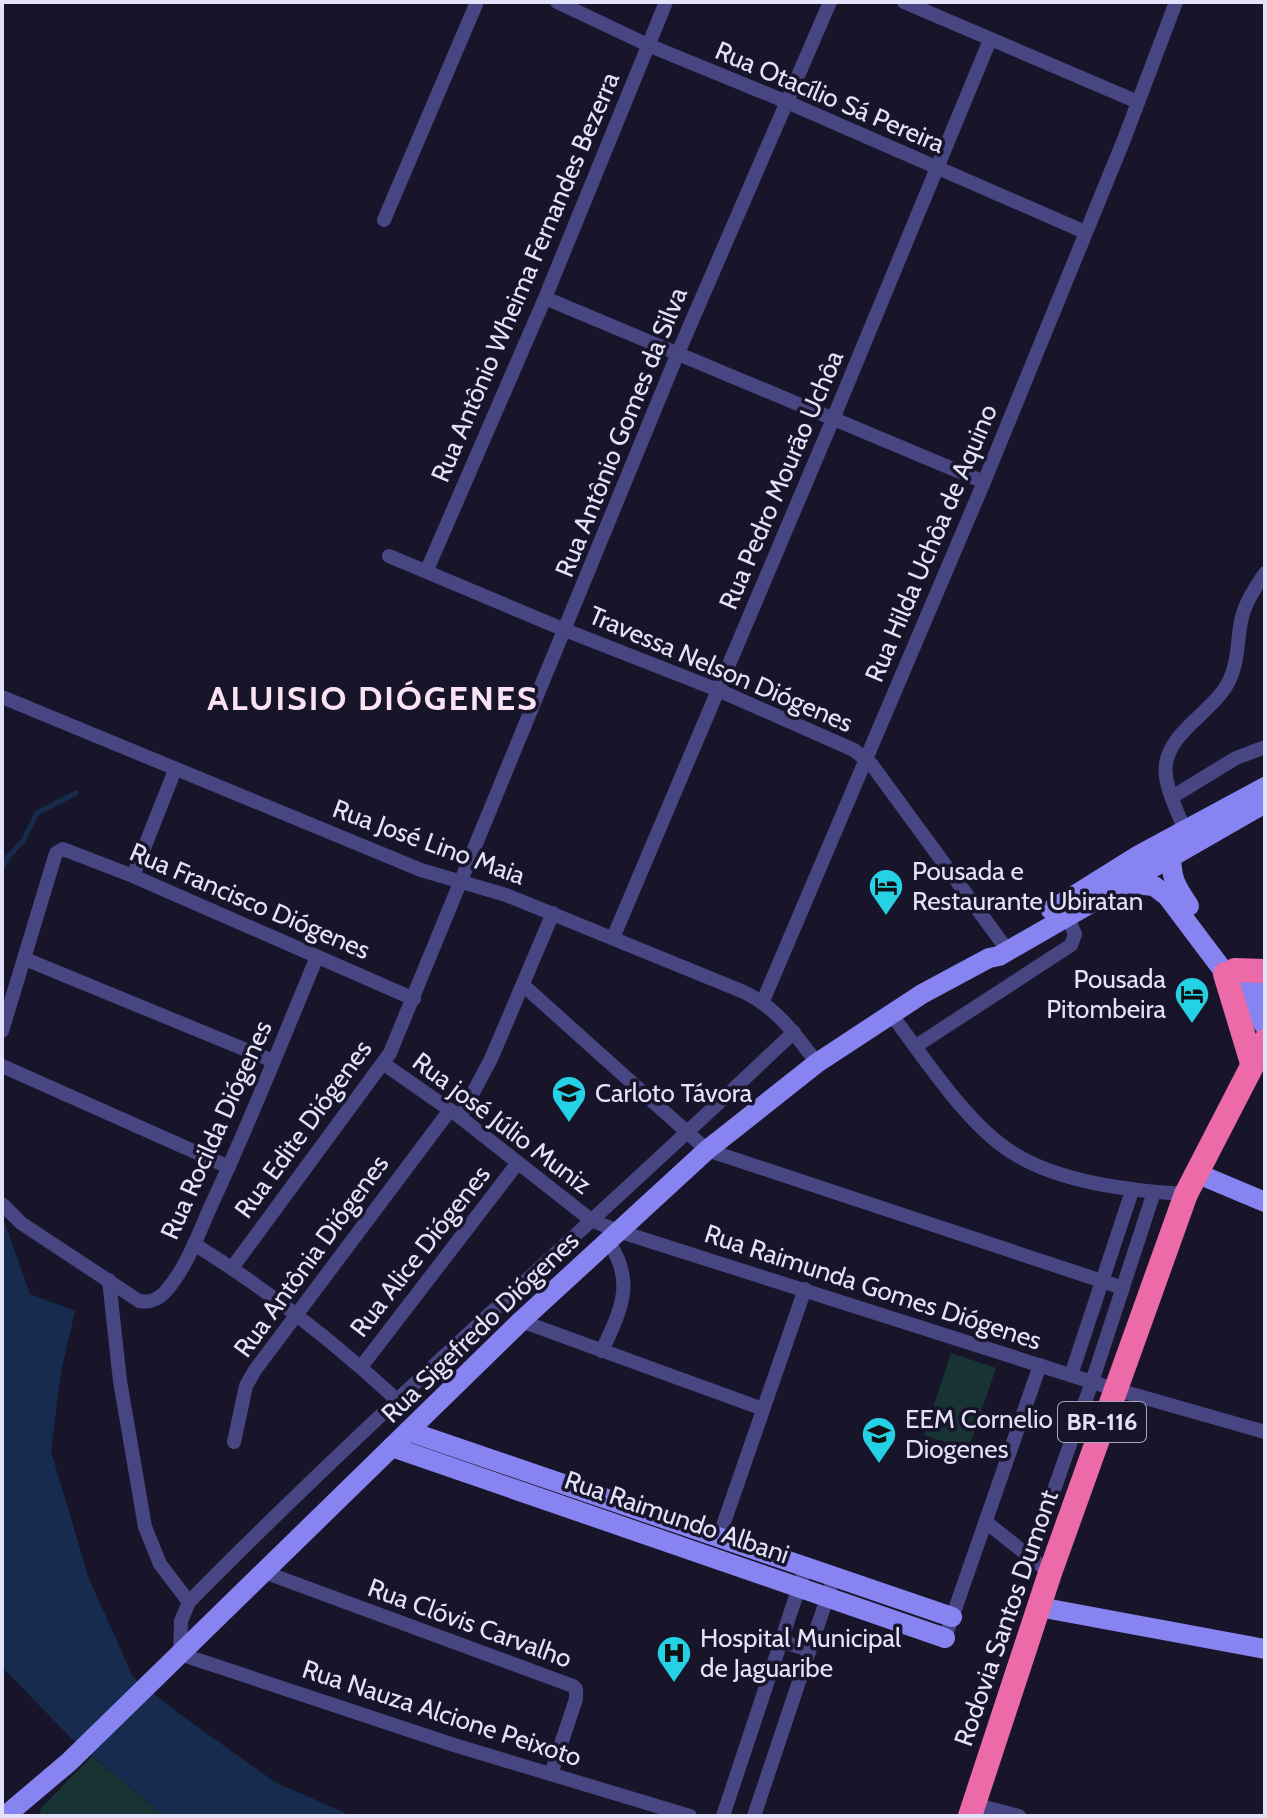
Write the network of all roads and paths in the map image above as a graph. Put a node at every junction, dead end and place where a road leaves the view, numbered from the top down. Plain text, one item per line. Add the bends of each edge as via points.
1 (477, 2) edge
2 (557, 2) edge
3 (666, 2) edge
4 (830, 2) edge
5 (904, 2) edge
6 (1176, 2) edge
7 (990, 40) junction
8 (648, 45) junction
9 (787, 102) junction
10 (1138, 102) junction
11 (936, 169) junction
12 (384, 220) dead end
13 (1085, 232) junction
14 (545, 298) junction
15 (678, 353) junction
16 (833, 419) junction
17 (984, 482) junction
18 (389, 556) dead end
19 (427, 570) junction
20 (1265, 573) edge
21 (565, 630) junction
22 (718, 690) junction
23 (2, 697) edge
24 (1265, 747) edge
25 (865, 758) junction
26 (175, 770) junction
27 (1265, 787) edge
28 (1172, 797) junction
29 (1265, 803) edge
30 (1184, 829) junction
31 (1167, 848) junction
32 (133, 876) junction
33 (459, 881) junction
34 (1123, 883) junction
35 (553, 913) junction
36 (1067, 916) junction
37 (613, 938) junction
38 (999, 950) junction
39 (317, 957) junction
40 (25, 959) junction
41 (1265, 971) edge
42 (1230, 972) junction
43 (523, 985) junction
44 (414, 999) junction
45 (1265, 999) edge
46 (763, 1001) junction
47 (891, 1014) junction
48 (1265, 1026) edge
49 (2, 1031) edge
50 (794, 1032) junction
51 (1265, 1041) edge
52 (916, 1046) junction
53 (273, 1061) junction
54 (817, 1063) junction
55 (1252, 1063) junction
56 (384, 1064) junction
57 (2, 1066) edge
58 (455, 1114) junction
59 (689, 1132) junction
60 (707, 1150) junction
61 (517, 1164) junction
62 (229, 1167) junction
63 (1191, 1183) junction
64 (1132, 1191) junction
65 (1154, 1192) junction
66 (1265, 1202) edge
67 (2, 1204) edge
68 (591, 1220) junction
69 (613, 1236) junction
70 (194, 1244) junction
71 (232, 1268) junction
72 (109, 1280) junction
73 (1102, 1281) junction
74 (1123, 1288) junction
75 (805, 1289) junction
76 (295, 1316) junction
77 (521, 1321) junction
78 (602, 1351) junction
79 (1040, 1365) junction
80 (361, 1367) junction
81 (1071, 1375) junction
82 (1103, 1386) junction
83 (396, 1399) junction
84 (763, 1409) junction
85 (408, 1431) junction
86 (1265, 1432) edge
87 (234, 1442) dead end
88 (392, 1447) junction
89 (476, 1465) junction
90 (631, 1518) junction
91 (986, 1522) junction
92 (719, 1537) junction
93 (1030, 1558) junction
94 (806, 1566) junction
95 (264, 1572) junction
96 (835, 1575) junction
97 (799, 1586) junction
98 (1044, 1592) junction
99 (828, 1596) junction
100 (189, 1602) junction
101 (952, 1617) junction
102 (1265, 1637) edge
103 (945, 1638) joint
104 (781, 1641) junction
105 (1265, 1649) edge
106 (809, 1650) junction
107 (180, 1654) junction
108 (747, 1741) junction
109 (775, 1750) junction
110 (551, 1774) junction
111 (47, 1782) junction
112 (972, 1810) edge
113 (5, 1816) edge
114 (27, 1816) edge
115 (690, 1816) edge
116 (723, 1816) edge
117 (754, 1816) edge
118 (1019, 1816) edge

1 - 12 street
2 - 8 street, Rua Otacílio Sá Pereira
3 - 8 street, Rua Antônio Wheima Fernandes Bezerra
4 - 9 street, Rua Antônio Gomes da Silva
5 - 7 street
6 - 10 street, Rua Hilda Uchôa de Aquino
7 - 10 street
7 - 11 street, Rua Pedro Mourão Uchôa
8 - 9 street, Rua Otacílio Sá Pereira
8 - 14 street, Rua Antônio Wheima Fernandes Bezerra
9 - 11 street, Rua Otacílio Sá Pereira
9 - 15 street, Rua Antônio Gomes da Silva
10 - 13 street, Rua Hilda Uchôa de Aquino
11 - 13 street, Rua Otacílio Sá Pereira
11 - 16 street, Rua Pedro Mourão Uchôa
13 - 17 street, Rua Hilda Uchôa de Aquino
14 - 15 street
14 - 19 street, Rua Antônio Wheima Fernandes Bezerra
15 - 16 street
15 - 21 street, Rua Antônio Gomes da Silva
16 - 17 street
16 - 22 street, Rua Pedro Mourão Uchôa
17 - 25 street, Rua Hilda Uchôa de Aquino
18 - 19 street, Travessa Nelson Diógenes
19 - 21 street, Travessa Nelson Diógenes
20 - 28 street via 1242,616 1238,654 1225,688 1168,754 1165,767
21 - 22 street, Travessa Nelson Diógenes
21 - 33 street, Rua Antônio Gomes da Silva
22 - 25 street, Travessa Nelson Diógenes
22 - 37 street, Rua Pedro Mourão Uchôa
23 - 26 street, Rua José Lino Maia
24 - 28 street via 1236,758
25 - 38 street, Travessa Nelson Diógenes
25 - 46 street, Rua Hilda Uchôa de Aquino
26 - 32 street
26 - 33 street, Rua José Lino Maia
27 - 30 street
28 - 30 street
29 - 31 street
30 - 31 street
31 - 34 street
31 - 38 street
31 - 42 street via 1178,889
32 - 39 street, Rua Francisco Diógenes
32 - 40 street, Rua Francisco Diógenes via 65,850 56,853
33 - 35 street, Rua José Lino Maia
33 - 44 street, Rua Edite Diógenes
34 - 36 street
34 - 42 street via 1160,889
35 - 37 street, Rua José Lino Maia
35 - 43 street, Rua Antônia Diógenes
36 - 38 street
36 - 52 street via 1075,934 1071,945
37 - 46 street, Rua José Lino Maia
38 - 47 street, Rua Sigefredo Diógenes
39 - 44 street, Rua Francisco Diógenes
39 - 53 street, Rua Rocilda Diógenes
40 - 49 street
40 - 53 street
41 - 42 highway
42 - 45 street
42 - 48 street
42 - 55 highway
43 - 58 street, Rua Antônia Diógenes via 491,1059
43 - 59 street
44 - 56 street, Rua Edite Diógenes
46 - 50 street, Rua José Lino Maia
47 - 52 street
47 - 54 street, Rua Sigefredo Diógenes
50 - 54 street, Rua José Lino Maia
50 - 59 street
51 - 55 highway, Rodovia Santos Dumont / BR-116
52 - 64 street via 965,1109 1013,1154 1063,1175
53 - 62 street, Rua Rocilda Diógenes
54 - 60 street, Rua Sigefredo Diógenes
55 - 63 highway, Rodovia Santos Dumont / BR-116
56 - 58 street, Rua josé Júlio Muniz
56 - 71 street, Rua Edite Diógenes
57 - 62 street
58 - 61 street, Rua josé Júlio Muniz
58 - 76 street, Rua Antônia Diógenes
59 - 60 street
59 - 68 street
60 - 69 street, Rua Sigefredo Diógenes
60 - 73 street
61 - 68 street, Rua josé Júlio Muniz
61 - 80 street, Rua Alice Diógenes
62 - 70 street, Rua Rocilda Diógenes
63 - 65 street
63 - 66 street
63 - 82 highway, Rodovia Santos Dumont / BR-116
64 - 65 street
64 - 73 street
65 - 74 street
67 - 72 street via 21,1223
68 - 69 street, Rua josé Júlio Muniz
68 - 83 street
69 - 75 street, Rua Raimunda Gomes Diógenes
69 - 77 street, Rua Sigefredo Diógenes
69 - 78 street via 623,1298
70 - 71 street
70 - 72 street, Rua Rocilda Diógenes via 168,1289 153,1301 139,1301
71 - 76 street
72 - 100 street via 145,1527 160,1564
73 - 74 street
73 - 81 street
74 - 82 street
75 - 79 street, Rua Raimunda Gomes Diógenes
75 - 84 street
76 - 80 street
76 - 87 street, Rua Antônia Diógenes via 246,1386
77 - 78 street
77 - 85 street, Rua Sigefredo Diógenes
78 - 84 street
79 - 81 street, Rua Raimunda Gomes Diógenes
79 - 91 street
80 - 83 street
81 - 82 street, Rua Raimunda Gomes Diógenes
82 - 86 street, Rua Raimunda Gomes Diógenes
82 - 93 street
82 - 98 highway, Rodovia Santos Dumont / BR-116
83 - 100 street
84 - 92 street
85 - 88 street, Rua Sigefredo Diógenes
85 - 89 street, Rua Raimundo Albani
88 - 89 street, Rua Raimundo Albani
88 - 95 street, Rua Sigefredo Diógenes
89 - 90 street, Rua Raimundo Albani
90 - 92 street, Rua Raimundo Albani
90 - 97 street, Rua Raimundo Albani
91 - 93 street
91 - 101 street
92 - 94 street, Rua Raimundo Albani
93 - 98 street
94 - 96 street, Rua Raimundo Albani
94 - 97 street
95 - 107 street, Rua Sigefredo Diógenes
95 - 110 street, Rua Clóvis Carvalho via 573,1686 576,1699
96 - 99 street
96 - 101 street, Rua Raimundo Albani
97 - 99 street, Rua Raimundo Albani
97 - 104 street
98 - 102 street
98 - 105 street
98 - 112 highway, Rodovia Santos Dumont / BR-116
99 - 103 street, Rua Raimundo Albani
99 - 106 street
100 - 107 street via 181,1621
101 - 103 street
104 - 106 street
104 - 108 street
106 - 109 street
107 - 110 street, Rua Nauza Alcione Peixoto
107 - 111 street, Rua Sigefredo Diógenes
108 - 109 street
108 - 116 street
109 - 117 street
110 - 115 street, Rua Nauza Alcione Peixoto
111 - 113 street
111 - 114 street
112 - 118 street

